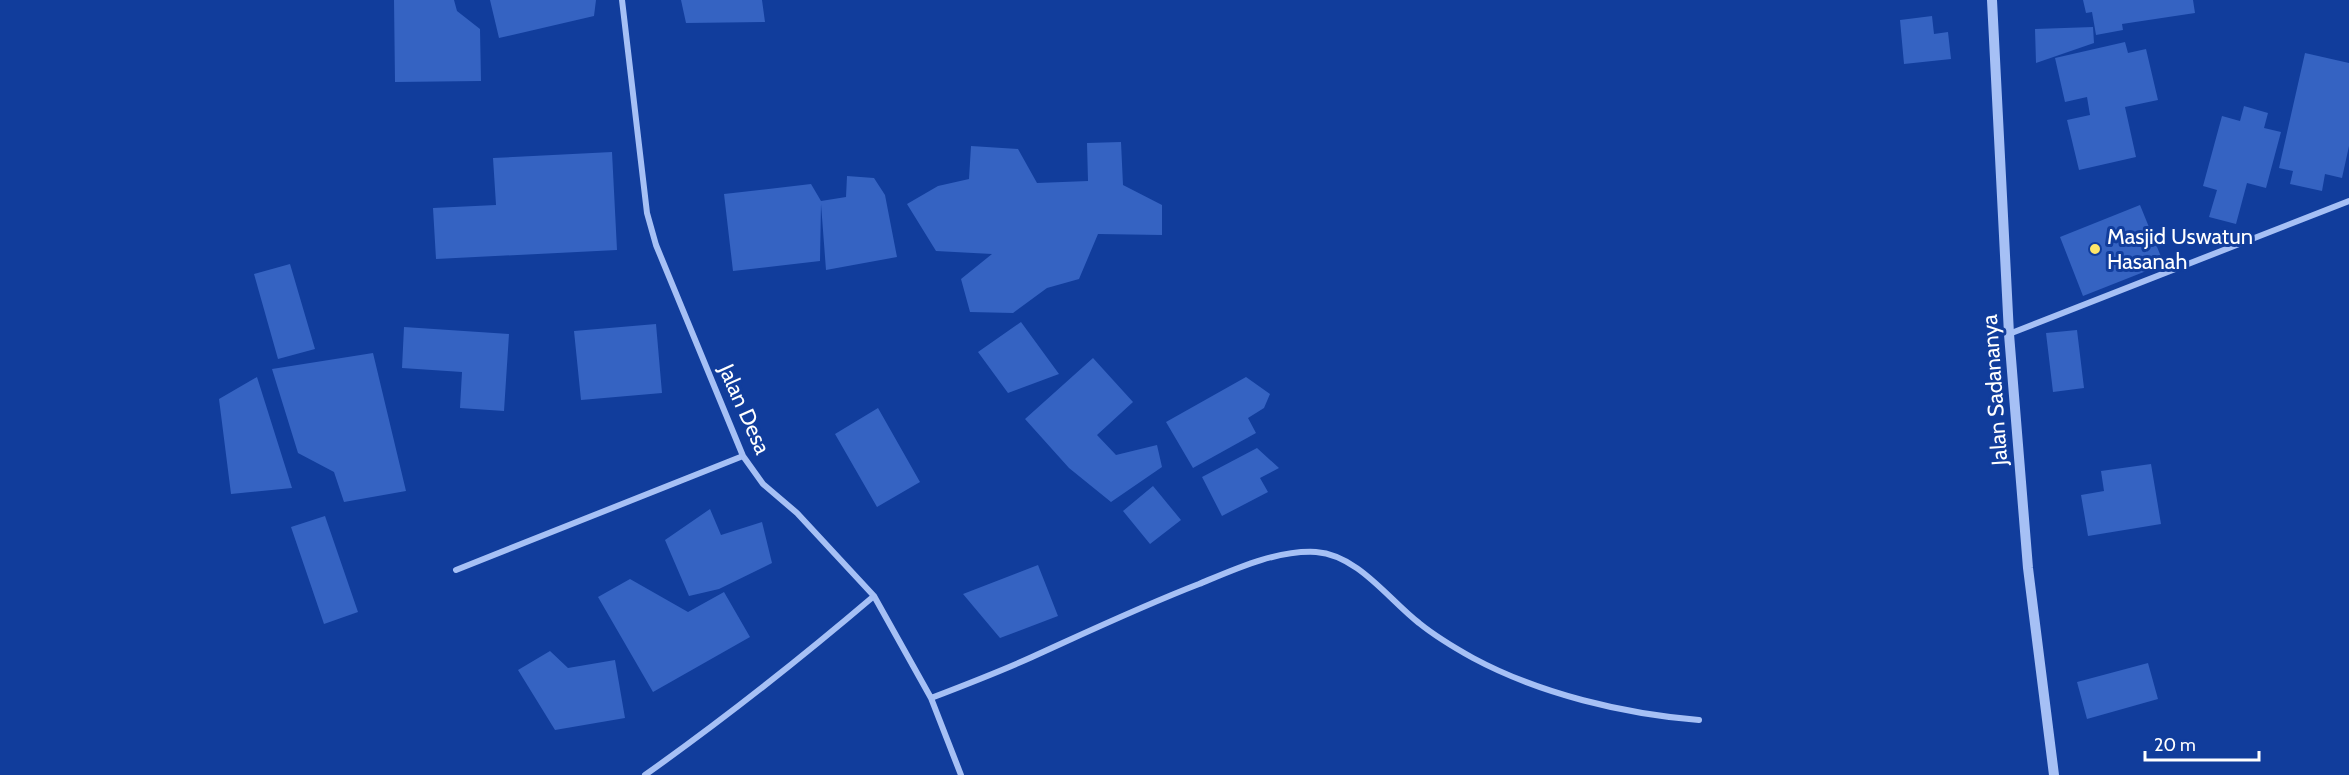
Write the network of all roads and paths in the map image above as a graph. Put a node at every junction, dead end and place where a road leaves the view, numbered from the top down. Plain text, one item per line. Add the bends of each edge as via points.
1 (622, 0) edge
2 (1992, 0) edge
3 (2349, 201) edge
4 (2009, 334) junction
5 (743, 456) junction
6 (456, 570) dead end
7 (874, 596) junction
8 (931, 698) junction
9 (1699, 720) dead end
10 (645, 775) edge
11 (961, 775) edge
12 (2054, 775) edge

1 - 5 street, Jalan Desa via 647,213 656,245
2 - 4 street, Jalan Sadananya
3 - 4 street
4 - 12 street, Jalan Sadananya via 2028,568
5 - 6 street
5 - 7 street, Jalan Desa via 763,484 796,513
7 - 8 street, Jalan Desa
7 - 10 street via 709,730
8 - 9 street via 1230,571 1286,554 1318,552 1354,567 1419,623 1473,658 1588,702 1658,717
8 - 11 street, Jalan Desa

